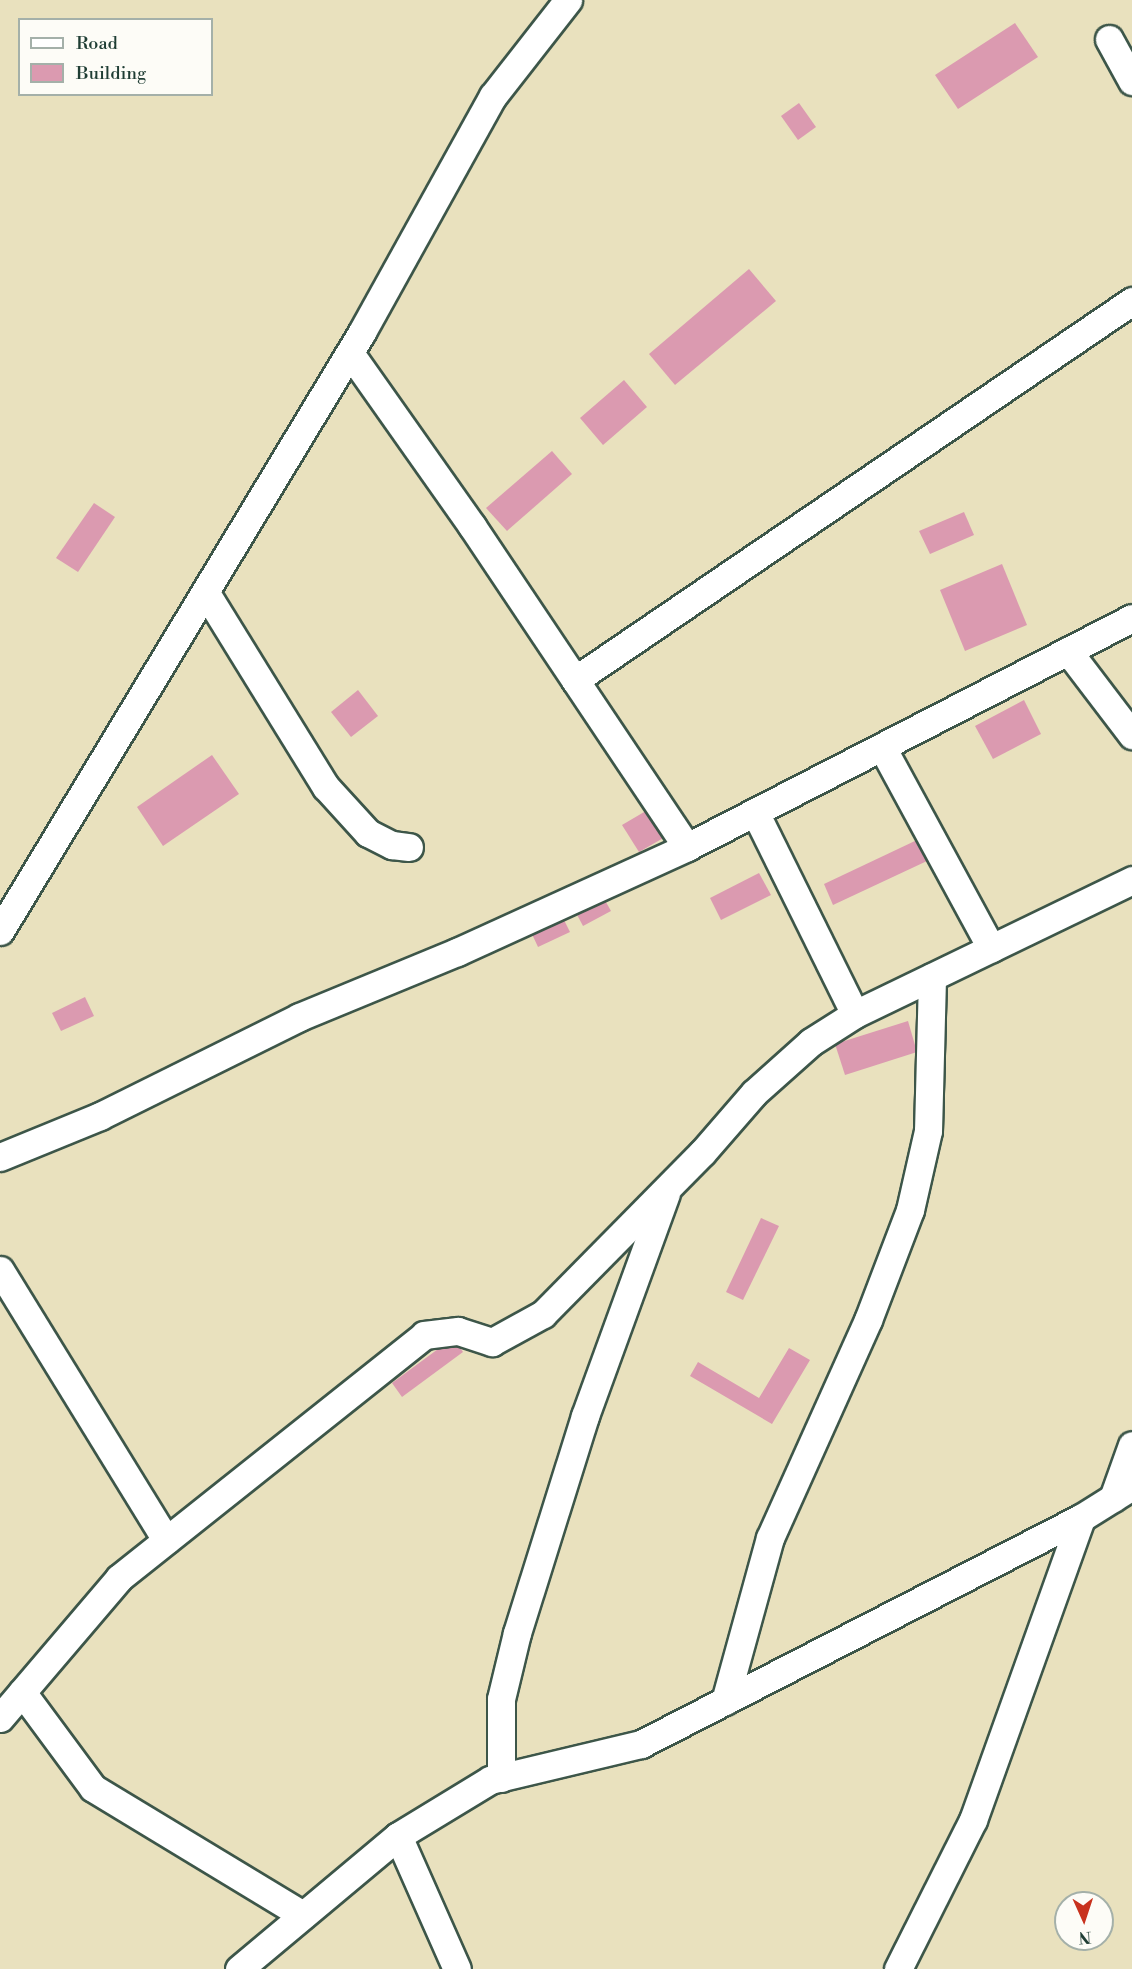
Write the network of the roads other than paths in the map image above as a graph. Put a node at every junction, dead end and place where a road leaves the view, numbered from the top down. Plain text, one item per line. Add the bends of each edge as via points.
1 (568, 0) edge
2 (1108, 39) dead end
3 (1132, 81) edge
4 (1132, 301) edge
5 (350, 353) junction
6 (206, 593) junction
7 (1132, 618) edge
8 (1068, 651) junction
9 (575, 680) junction
10 (1132, 735) edge
11 (882, 747) junction
12 (754, 812) junction
13 (409, 847) dead end
14 (687, 847) junction
15 (1132, 880) edge
16 (0, 931) edge
17 (991, 948) junction
18 (932, 977) junction
19 (855, 1014) junction
20 (0, 1157) edge
21 (669, 1186) junction
22 (0, 1270) edge
23 (1132, 1445) edge
24 (1123, 1492) edge
25 (1082, 1518) junction
26 (166, 1540) junction
27 (22, 1692) junction
28 (725, 1701) junction
29 (0, 1718) edge
30 (501, 1778) junction
31 (398, 1836) junction
32 (303, 1915) junction
33 (239, 1969) edge
34 (457, 1969) edge
35 (898, 1969) edge

1 - 5 street via 494,96
2 - 3 street
4 - 9 street
5 - 6 street
5 - 9 street
6 - 13 street via 326,787 368,833 392,845
6 - 16 street
7 - 8 street
8 - 10 street
8 - 11 street
9 - 14 street
11 - 12 street
11 - 17 street
12 - 14 street
12 - 19 street
14 - 20 street via 457,952 299,1017 100,1116
15 - 17 street
17 - 18 street
18 - 19 street
18 - 28 street via 928,1131 910,1210 868,1320 770,1538
19 - 21 street via 811,1042 754,1093
21 - 26 street via 543,1314 492,1342 458,1331 424,1335
21 - 30 street via 585,1416 517,1633 501,1699
22 - 26 street
23 - 24 street
24 - 25 street
25 - 28 street
25 - 35 street via 972,1820
26 - 27 street via 119,1578
27 - 29 street
27 - 32 street via 93,1788
28 - 30 street via 641,1744
30 - 31 street via 490,1780
31 - 32 street
31 - 34 street
32 - 33 street

